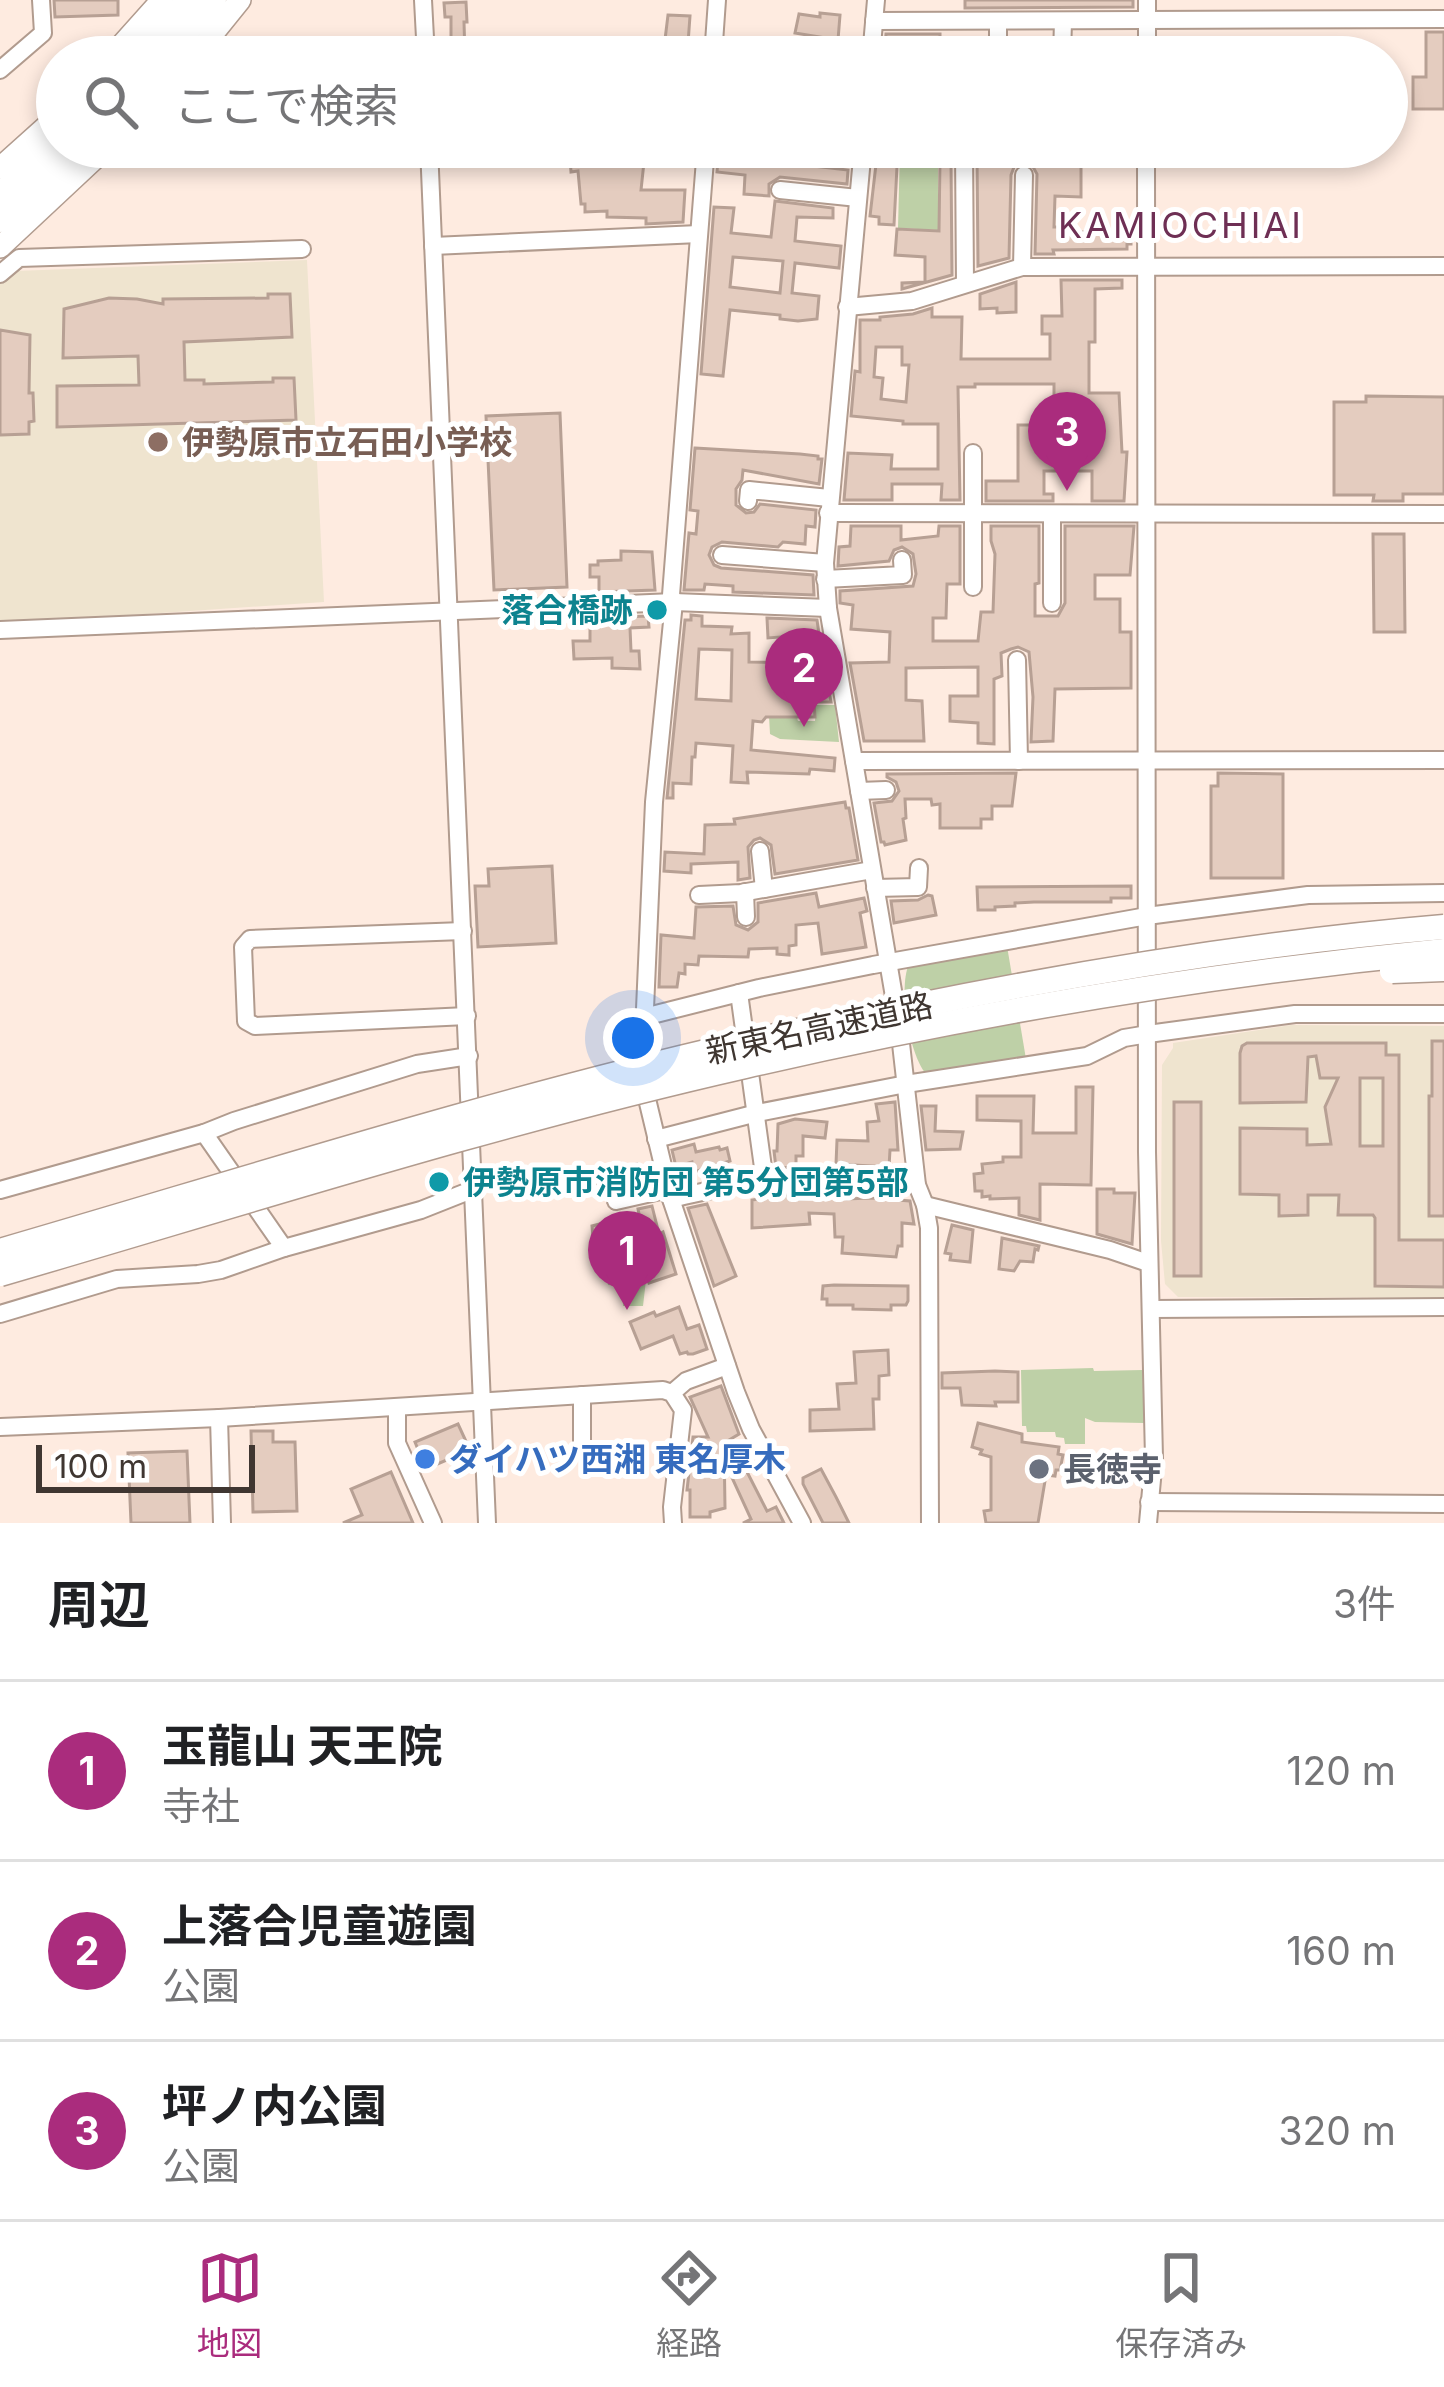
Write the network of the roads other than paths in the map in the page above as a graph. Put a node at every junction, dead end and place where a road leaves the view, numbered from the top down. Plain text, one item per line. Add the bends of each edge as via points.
1 (41, 0) edge
2 (162, 0) edge
3 (188, 0) edge
4 (214, 0) edge
5 (240, 0) edge
6 (423, 0) edge
7 (717, 0) edge
8 (876, 0) edge
9 (1147, 0) edge
10 (1444, 19) edge
11 (874, 21) junction
12 (998, 21) junction
13 (1063, 21) junction
14 (1147, 21) junction
15 (40, 36) edge
16 (130, 36) edge
17 (157, 36) edge
18 (183, 36) edge
19 (211, 36) edge
20 (425, 36) edge
21 (714, 36) edge
22 (873, 36) edge
23 (998, 36) edge
24 (1063, 36) edge
25 (1147, 36) edge
26 (36, 39) edge
27 (0, 70) edge
28 (36, 136) edge
29 (36, 161) edge
30 (0, 168) edge
31 (64, 168) edge
32 (85, 168) edge
33 (430, 168) edge
34 (704, 168) edge
35 (861, 168) edge
36 (964, 168) edge
37 (1146, 168) edge
38 (1024, 175) dead end
39 (780, 190) dead end
40 (0, 195) edge
41 (858, 198) junction
42 (699, 234) junction
43 (7, 242) edge
44 (433, 246) junction
45 (302, 250) dead end
46 (1145, 266) junction
47 (1444, 266) edge
48 (1022, 267) junction
49 (0, 274) edge
50 (964, 284) junction
51 (848, 307) junction
52 (973, 453) dead end
53 (749, 490) dead end
54 (828, 505) junction
55 (1052, 514) junction
56 (1145, 514) junction
57 (1444, 514) edge
58 (978, 515) junction
59 (722, 555) dead end
60 (825, 571) junction
61 (903, 574) dead end
62 (978, 587) dead end
63 (1048, 594) dead end
64 (674, 602) junction
65 (828, 608) junction
66 (448, 612) junction
67 (0, 630) edge
68 (1017, 660) dead end
69 (1147, 760) junction
70 (1444, 760) edge
71 (854, 761) junction
72 (1019, 761) junction
73 (886, 790) dead end
74 (859, 791) junction
75 (760, 851) dead end
76 (919, 868) dead end
77 (874, 879) junction
78 (764, 889) junction
79 (745, 892) junction
80 (1444, 893) edge
81 (699, 896) dead end
82 (1444, 914) edge
83 (1147, 916) junction
84 (746, 917) dead end
85 (1444, 927) edge
86 (463, 931) junction
87 (1273, 946) junction
88 (1444, 951) edge
89 (887, 962) junction
90 (1444, 969) edge
91 (740, 993) junction
92 (998, 1013) junction
93 (1444, 1014) edge
94 (467, 1016) junction
95 (644, 1017) junction
96 (1148, 1034) junction
97 (469, 1056) junction
98 (906, 1084) junction
99 (757, 1113) junction
100 (204, 1133) junction
101 (656, 1139) junction
102 (124, 1141) dead end
103 (151, 1148) junction
104 (765, 1182) junction
105 (917, 1185) junction
106 (474, 1189) junction
107 (0, 1190) edge
108 (670, 1194) junction
109 (622, 1196) dead end
110 (925, 1205) junction
111 (284, 1248) junction
112 (0, 1251) edge
113 (1148, 1263) junction
114 (0, 1274) edge
115 (1444, 1307) edge
116 (1151, 1309) junction
117 (0, 1314) edge
118 (727, 1366) junction
119 (672, 1393) junction
120 (582, 1395) junction
121 (482, 1402) junction
122 (397, 1407) junction
123 (219, 1418) junction
124 (0, 1427) edge
125 (582, 1450) dead end
126 (1149, 1502) junction
127 (1444, 1504) edge
128 (222, 1523) edge
129 (433, 1523) edge
130 (488, 1523) edge
131 (673, 1523) edge
132 (802, 1523) edge
133 (930, 1523) edge
134 (1148, 1523) edge

1 - 15 street
2 - 16 main road
3 - 17 highway
4 - 18 highway
5 - 19 main road
6 - 20 street
7 - 21 street
8 - 11 street
9 - 14 street
10 - 14 street
11 - 12 street
11 - 22 street
12 - 13 street
12 - 23 street
13 - 14 street
13 - 24 street
14 - 25 street
26 - 27 street
28 - 30 main road
29 - 40 highway
31 - 43 highway
32 - 43 main road
33 - 44 street
34 - 42 street
35 - 41 street
36 - 50 street
37 - 46 street
38 - 48 street
39 - 41 street
41 - 51 street
42 - 44 street
42 - 64 street
43 - 45 street
43 - 49 street
44 - 66 street
46 - 47 street
46 - 48 street
46 - 56 street
48 - 50 street
50 - 51 street via 912,301
51 - 54 street
52 - 58 street
53 - 54 street
54 - 58 street
54 - 60 street
55 - 56 street
55 - 58 street
55 - 63 street
56 - 57 street
56 - 69 street
58 - 62 street
59 - 60 street
60 - 61 street
60 - 65 street
64 - 65 street
64 - 66 street
64 - 95 street
65 - 71 street
66 - 67 street
66 - 86 street
68 - 72 street via 1024,683
69 - 70 street
69 - 72 street
69 - 83 street
71 - 72 street
71 - 74 street
73 - 74 street
74 - 77 street
75 - 78 street
76 - 77 street via 918,887
77 - 78 street
77 - 89 street
78 - 79 street
79 - 81 street
79 - 84 street
80 - 83 street via 1308,895
82 - 87 highway, bridge
83 - 89 street
83 - 96 street
85 - 87 highway, 新東名高速道路, bridge
86 - 94 street
86 - 94 street via 250,939 243,947 246,1021
87 - 112 highway, 新東名高速道路, bridge via 1020,986 733,1046
88 - 92 highway, 新東名高速道路, bridge
89 - 91 street
89 - 98 street
90 - 92 highway, bridge
91 - 95 street
91 - 99 street
92 - 114 highway, 新東名高速道路, bridge via 578,1108
93 - 96 street via 1295,1014
94 - 97 street
95 - 101 street via 642,1078
96 - 98 street via 1087,1056
96 - 113 street
97 - 100 street via 417,1064
97 - 106 street
98 - 99 street
98 - 105 street
99 - 101 street
99 - 104 street
100 - 103 street
100 - 111 street
101 - 108 street
102 - 103 street
103 - 107 street
104 - 105 street
104 - 108 street
105 - 110 street
106 - 111 street
106 - 121 street
108 - 109 street
108 - 118 street
110 - 113 street
110 - 133 street
111 - 117 street via 221,1270 117,1279
113 - 116 street
115 - 116 street
116 - 126 street
118 - 119 street
118 - 132 street
119 - 120 street
119 - 131 street via 683,1410
120 - 121 street
120 - 125 street
121 - 122 street
121 - 130 street
122 - 123 street
122 - 129 street via 397,1443
123 - 124 street
123 - 128 street
126 - 127 street
126 - 134 street

